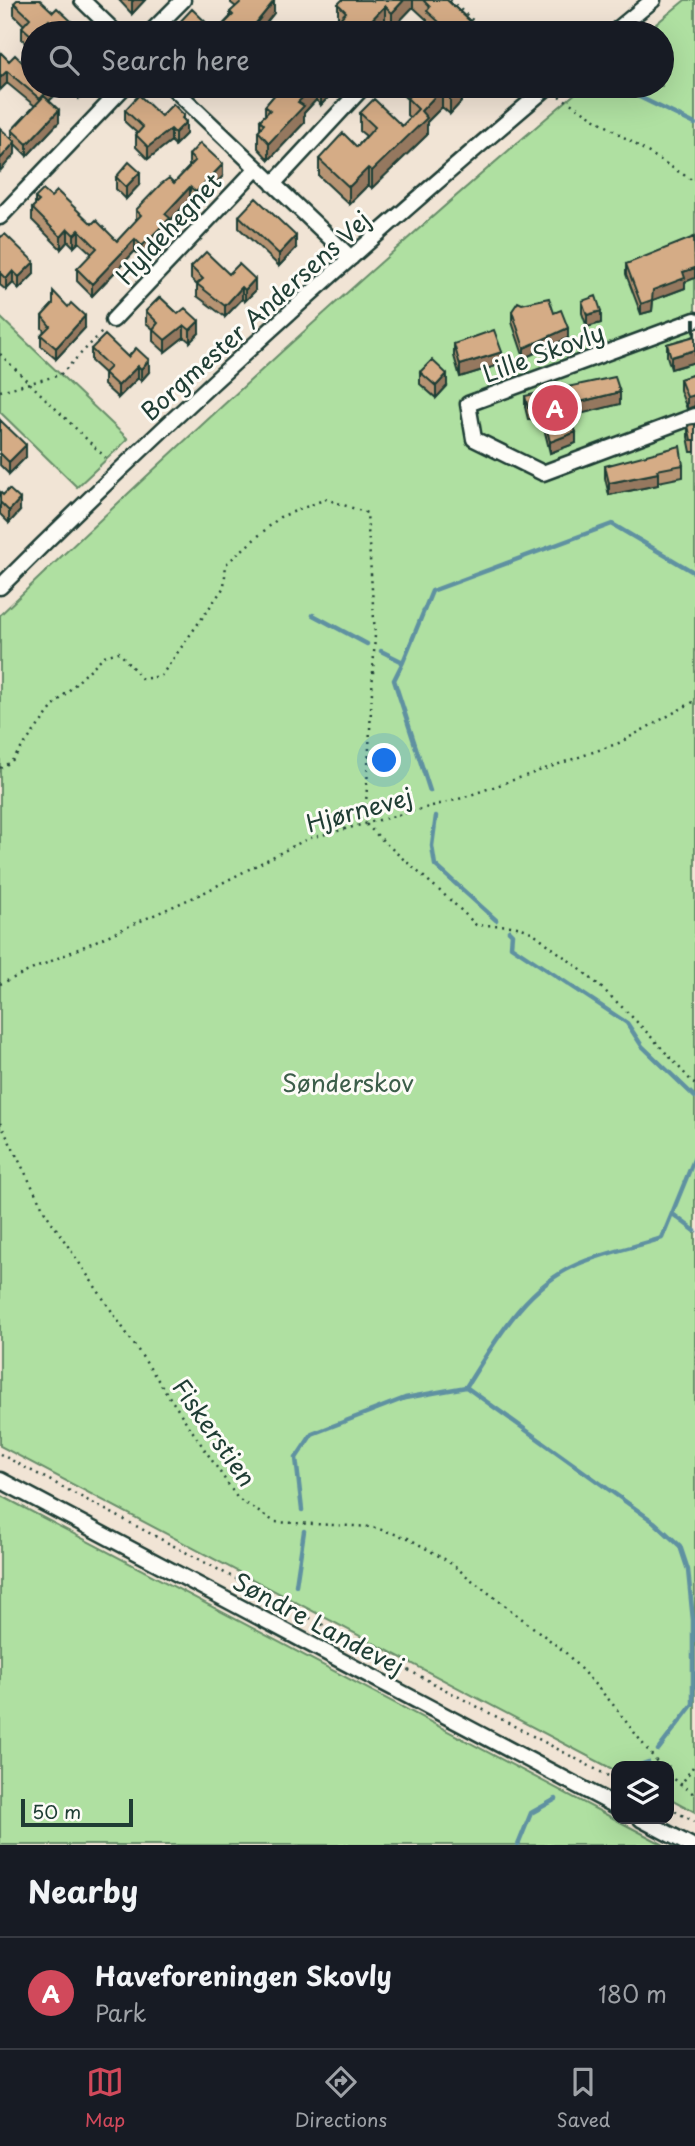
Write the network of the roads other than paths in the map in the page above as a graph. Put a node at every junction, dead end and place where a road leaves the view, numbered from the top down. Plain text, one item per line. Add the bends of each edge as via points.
1 (82, 0) edge
2 (183, 0) edge
3 (653, 0) edge
4 (104, 21) edge
5 (162, 21) edge
6 (627, 21) edge
7 (114, 98) edge
8 (184, 98) edge
9 (353, 98) edge
10 (535, 98) edge
11 (257, 168) junction
12 (273, 184) junction
13 (0, 217) edge
14 (351, 258) junction
15 (113, 320) road end
16 (695, 320) edge
17 (695, 416) edge
18 (0, 587) edge
19 (0, 1480) edge
20 (611, 1803) edge
21 (650, 1824) edge
22 (690, 1845) edge

1 - 4 street
2 - 5 street
3 - 6 street
7 - 13 street
8 - 11 street, Hyldehegnet
9 - 12 street
10 - 14 street, Borgmester Andersens Vej
11 - 12 street, Hyldehegnet
11 - 15 street, Hyldehegnet
12 - 14 street, Hyldehegnet
14 - 18 street, Borgmester Andersens Vej via 117,470
16 - 17 street, Lille Skovly via 468,404 474,439 543,473
19 - 20 street, Søndre Landevej
21 - 22 street

